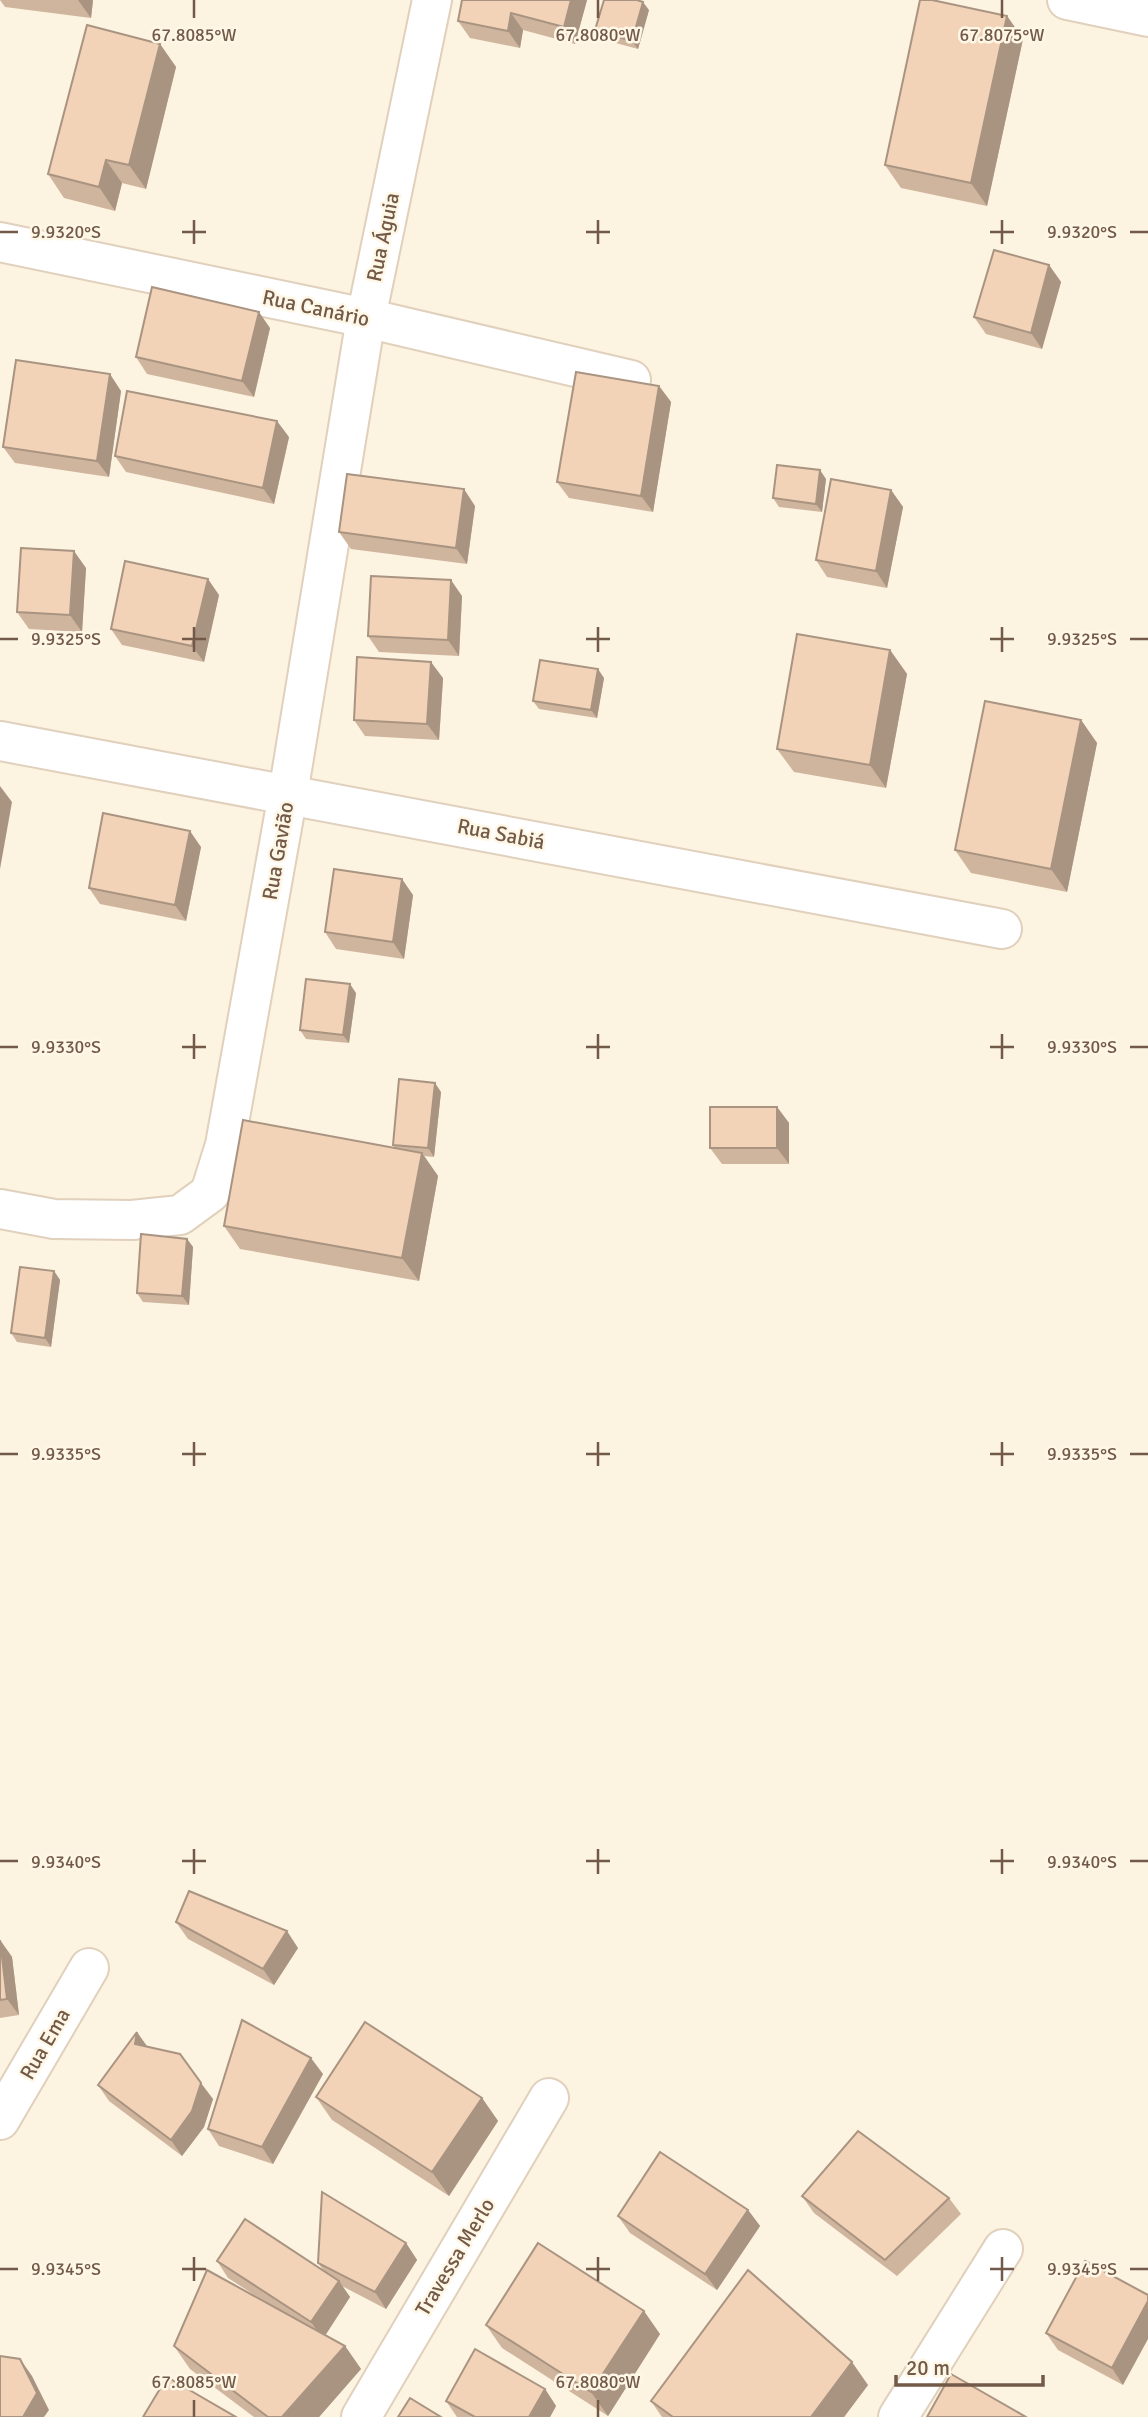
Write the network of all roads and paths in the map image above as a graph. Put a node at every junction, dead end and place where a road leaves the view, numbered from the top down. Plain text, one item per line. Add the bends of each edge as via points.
1 (432, 0) edge
2 (1067, 0) edge
3 (1148, 17) edge
4 (0, 242) edge
5 (366, 318) junction
6 (631, 380) edge
7 (327, 557) joint
8 (0, 741) edge
9 (288, 794) junction
10 (1002, 929) dead end
11 (0, 1209) edge
12 (89, 1968) dead end
13 (549, 2098) dead end
14 (0, 2120) edge
15 (1003, 2249) dead end
16 (360, 2417) edge
17 (898, 2417) edge

1 - 5 street, Rua Águia
2 - 3 street
4 - 5 street, Rua Canário
5 - 6 street, Rua Canário
5 - 7 street, Rua Águia
7 - 9 street, Rua Gavião
8 - 9 street, Rua Sabiá
9 - 10 street, Rua Sabiá
9 - 11 street, Rua Gavião via 225,1145 210,1193 180,1214 132,1220 54,1219
12 - 14 street, Rua Ema
13 - 16 street, Travessa Merlo
15 - 17 street

